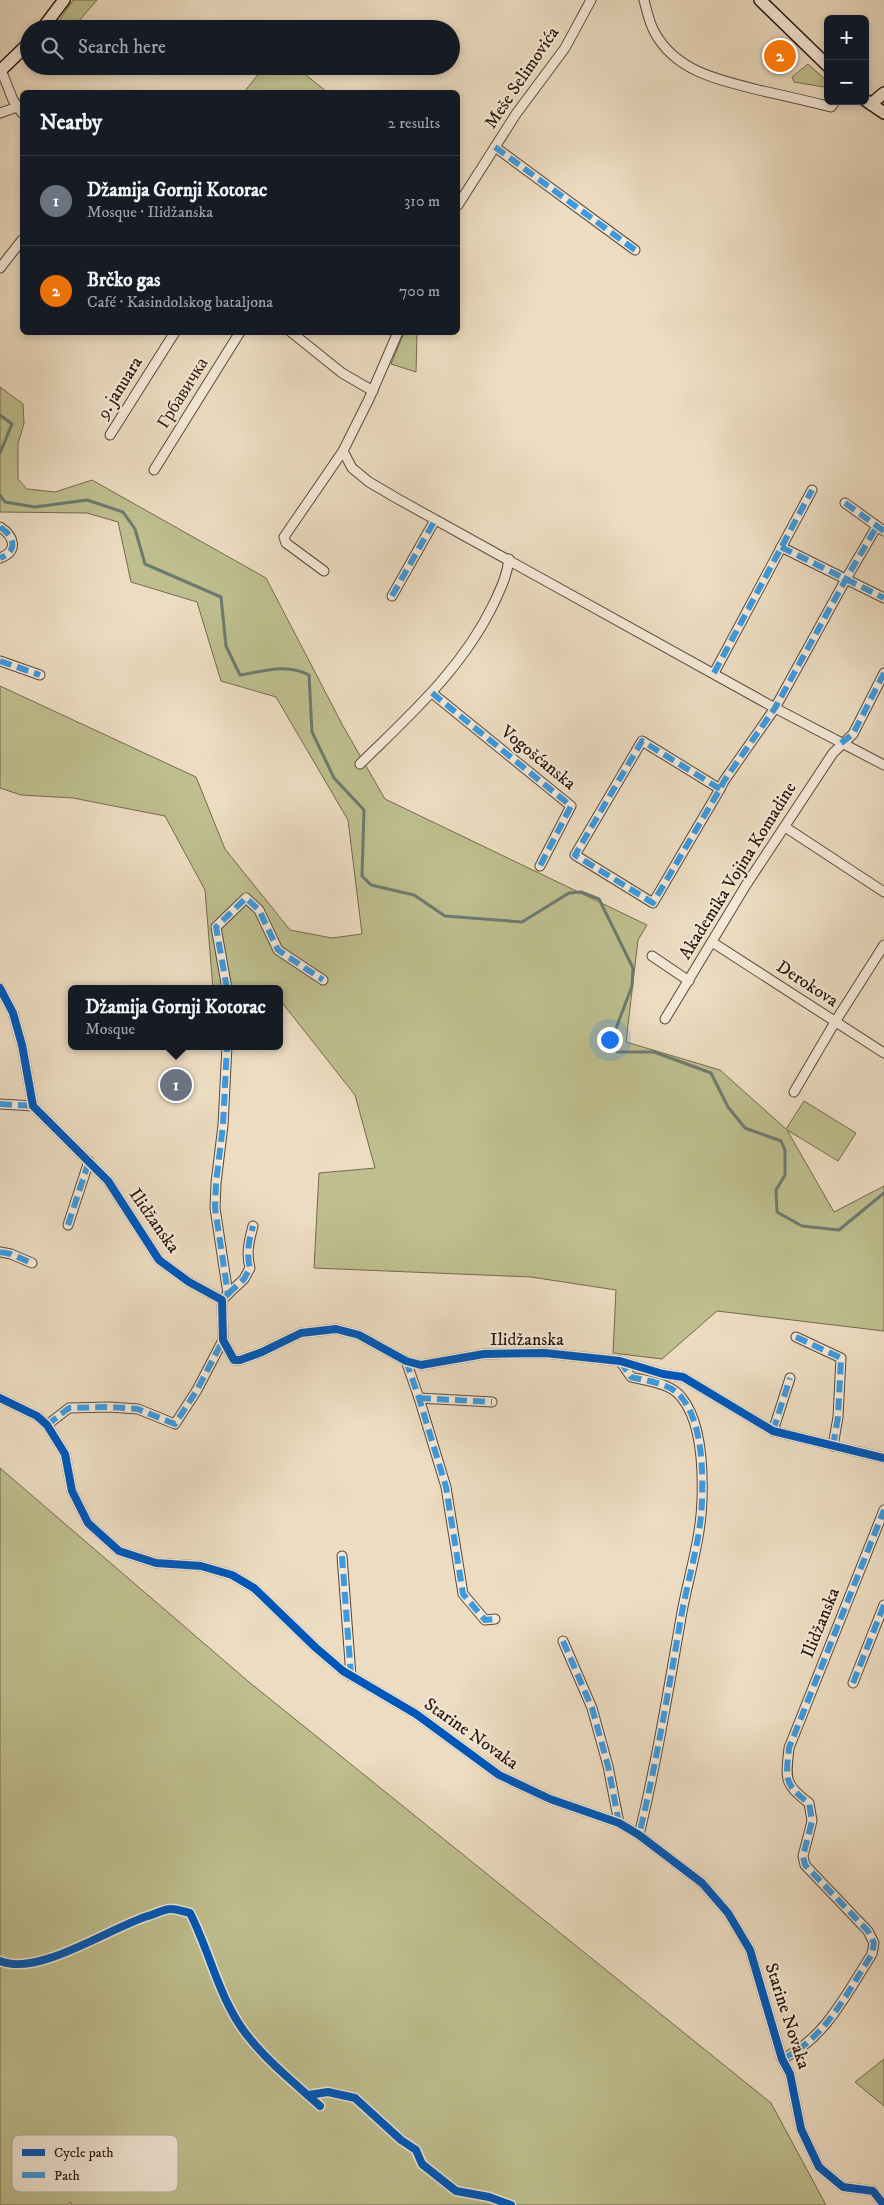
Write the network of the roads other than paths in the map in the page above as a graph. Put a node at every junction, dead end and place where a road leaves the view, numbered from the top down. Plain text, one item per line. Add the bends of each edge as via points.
1 (64, 0) edge
2 (590, 0) edge
3 (644, 0) edge
4 (760, 0) edge
5 (49, 20) edge
6 (20, 51) edge
7 (824, 62) edge
8 (0, 70) edge
9 (884, 93) edge
10 (869, 101) edge
11 (869, 103) edge
12 (832, 105) edge
13 (20, 110) edge
14 (0, 113) edge
15 (884, 113) edge
16 (495, 147) junction
17 (460, 202) edge
18 (20, 243) edge
19 (634, 250) dead end
20 (0, 268) edge
21 (173, 335) edge
22 (238, 335) edge
23 (295, 335) edge
24 (397, 335) edge
25 (373, 391) junction
26 (110, 435) dead end
27 (343, 451) junction
28 (154, 470) dead end
29 (812, 490) dead end
30 (845, 503) dead end
31 (435, 520) junction
32 (0, 527) edge
33 (881, 529) edge
34 (782, 547) junction
35 (0, 558) edge
36 (509, 560) junction
37 (324, 572) dead end
38 (846, 579) junction
39 (392, 596) dead end
40 (884, 598) edge
41 (0, 661) edge
42 (714, 673) junction
43 (884, 673) edge
44 (40, 675) dead end
45 (432, 693) junction
46 (775, 708) junction
47 (842, 743) junction
48 (360, 764) dead end
49 (884, 765) edge
50 (720, 789) junction
51 (785, 827) junction
52 (540, 866) dead end
53 (884, 892) edge
54 (712, 942) junction
55 (884, 945) edge
56 (652, 956) dead end
57 (323, 980) dead end
58 (688, 980) junction
59 (226, 985) edge
60 (0, 988) edge
61 (665, 1019) dead end
62 (835, 1022) junction
63 (227, 1050) edge
64 (884, 1053) edge
65 (794, 1092) dead end
66 (0, 1104) edge
67 (33, 1106) junction
68 (89, 1161) junction
69 (68, 1224) dead end
70 (252, 1226) dead end
71 (0, 1252) edge
72 (32, 1263) dead end
73 (225, 1297) junction
74 (796, 1337) dead end
75 (223, 1340) junction
76 (406, 1361) junction
77 (620, 1361) junction
78 (790, 1378) dead end
79 (0, 1398) edge
80 (419, 1398) junction
81 (492, 1402) dead end
82 (47, 1425) junction
83 (773, 1431) junction
84 (833, 1446) junction
85 (884, 1458) edge
86 (884, 1510) edge
87 (342, 1556) dead end
88 (884, 1606) edge
89 (495, 1619) dead end
90 (563, 1642) dead end
91 (351, 1676) junction
92 (852, 1683) dead end
93 (789, 1748) joint
94 (619, 1823) junction
95 (639, 1835) junction
96 (782, 2059) junction
97 (884, 2205) edge

1 - 5 street
2 - 16 street, Meše Selimovića via 565,48
3 - 12 street via 658,38 688,66 718,79
4 - 7 street
6 - 8 street
8 - 13 street
9 - 10 street
11 - 15 street
13 - 14 street
16 - 17 street, Meše Selimovića
16 - 19 street, Meše Selimovića
18 - 20 street
21 - 26 street, 9. januara
22 - 28 street, Грбавичка
23 - 25 street via 342,373
24 - 25 street
25 - 27 street
27 - 31 street via 352,468 369,482
27 - 37 street via 284,537 286,543
29 - 34 street
30 - 33 street
31 - 36 street
31 - 39 street
32 - 35 street via 13,542 12,549
33 - 38 street
34 - 38 street
34 - 42 street
36 - 42 street
36 - 45 street via 505,579 487,618 452,671
38 - 40 street
38 - 46 street
41 - 44 street
42 - 46 street
43 - 47 street, Akademika Vojina Komadine via 853,734
45 - 48 street
45 - 52 street, Vogošćanska via 572,806
46 - 47 street
46 - 50 street
47 - 49 street
47 - 51 street, Akademika Vojina Komadine
50 - 50 street via 653,903 575,855 642,741
51 - 53 street
51 - 54 street, Akademika Vojina Komadine
54 - 58 street, Akademika Vojina Komadine
54 - 62 street, Derokova
55 - 62 street
56 - 58 street
57 - 59 street via 278,950 259,910 246,898 216,927
58 - 61 street, Akademika Vojina Komadine
60 - 67 street via 13,1013 22,1045
62 - 64 street, Derokova
62 - 65 street
63 - 73 street via 215,1208
66 - 67 street
67 - 68 street, Ilidžanska
68 - 69 street
68 - 73 street, Ilidžanska via 108,1181 159,1260 189,1282
70 - 73 street via 248,1246 250,1268 244,1279
71 - 72 street
73 - 75 street
74 - 84 street via 841,1358
75 - 76 street, Ilidžanska via 234,1360 240,1360 301,1333 336,1330 359,1335
75 - 82 street via 175,1424 138,1409 109,1407 69,1408
76 - 77 street, Ilidžanska via 421,1365 484,1354 545,1353
76 - 80 street
77 - 83 street, Ilidžanska via 663,1374 683,1376
77 - 95 street via 631,1377 669,1387 678,1393 689,1408 701,1458 700,1528
78 - 83 street
79 - 82 street, Starine Novaka via 37,1416
80 - 81 street
80 - 89 street via 446,1487 463,1594 485,1620
82 - 91 street, Starine Novaka via 65,1454 72,1491 88,1523 102,1537 119,1551 156,1563 201,1566 232,1575 254,1588 315,1647
83 - 84 street, Ilidžanska
84 - 85 street, Ilidžanska
86 - 93 street, Ilidžanska
87 - 91 street
88 - 92 street
90 - 94 street via 592,1708
91 - 94 street, Starine Novaka via 416,1714 499,1775 550,1799
93 - 96 street, Starine Novaka via 787,1782 809,1803 812,1821 803,1856 806,1865 868,1930 874,1943 872,1954 832,2017 799,2051
94 - 95 street, Starine Novaka
95 - 96 street, Starine Novaka via 702,1883 728,1913 750,1950
96 - 97 street, Starine Novaka via 790,2074 801,2129 819,2167 843,2188 873,2191

